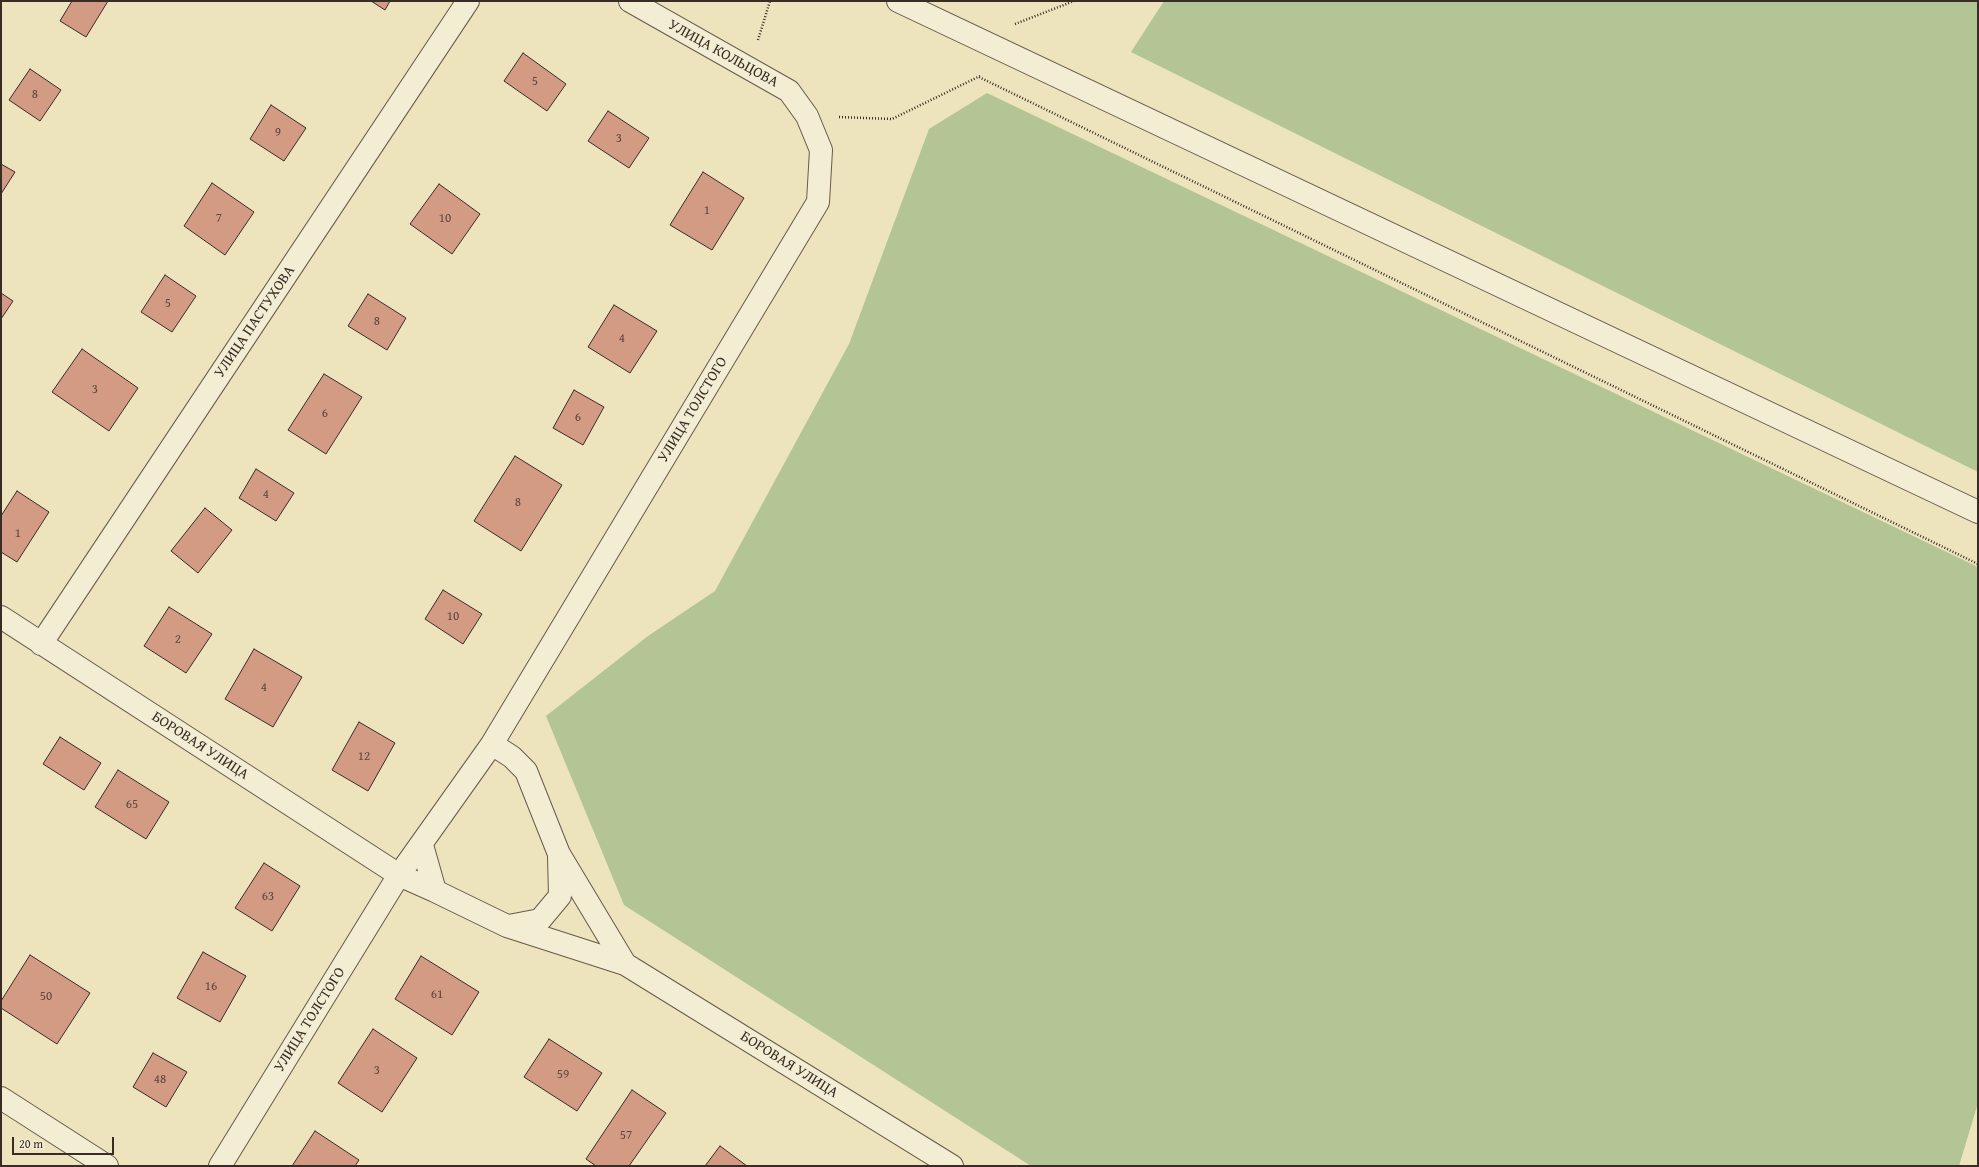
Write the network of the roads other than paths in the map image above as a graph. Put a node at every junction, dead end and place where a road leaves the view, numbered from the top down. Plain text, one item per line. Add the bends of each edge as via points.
1 (468, 1) edge
2 (630, 1) edge
3 (898, 1) edge
4 (807, 116) joint
5 (1978, 512) edge
6 (1, 617) edge
7 (41, 644) junction
8 (492, 744) junction
9 (422, 845) junction
10 (559, 854) junction
11 (399, 875) junction
12 (435, 891) junction
13 (507, 926) junction
14 (625, 964) junction
15 (1, 1098) edge
16 (107, 1166) edge
17 (220, 1166) edge
18 (952, 1166) edge

1 - 7 street, УЛИЦА ПАСТУХОВА
2 - 4 street, УЛИЦА КОЛЬЦОВА via 789,91
3 - 5 street
4 - 8 street, УЛИЦА ТОЛСТОГО via 821,150 818,202
6 - 7 street, БОРОВАЯ УЛИЦА
7 - 11 street, БОРОВАЯ УЛИЦА
8 - 9 street, УЛИЦА ТОЛСТОГО
8 - 10 street via 512,757 526,772
9 - 11 street, УЛИЦА ТОЛСТОГО
9 - 12 street
10 - 13 street via 560,896 540,920
10 - 14 street
11 - 12 street, БОРОВАЯ УЛИЦА
11 - 17 street, УЛИЦА ТОЛСТОГО
12 - 13 street, БОРОВАЯ УЛИЦА
13 - 14 street, БОРОВАЯ УЛИЦА
14 - 18 street, БОРОВАЯ УЛИЦА
15 - 16 street

